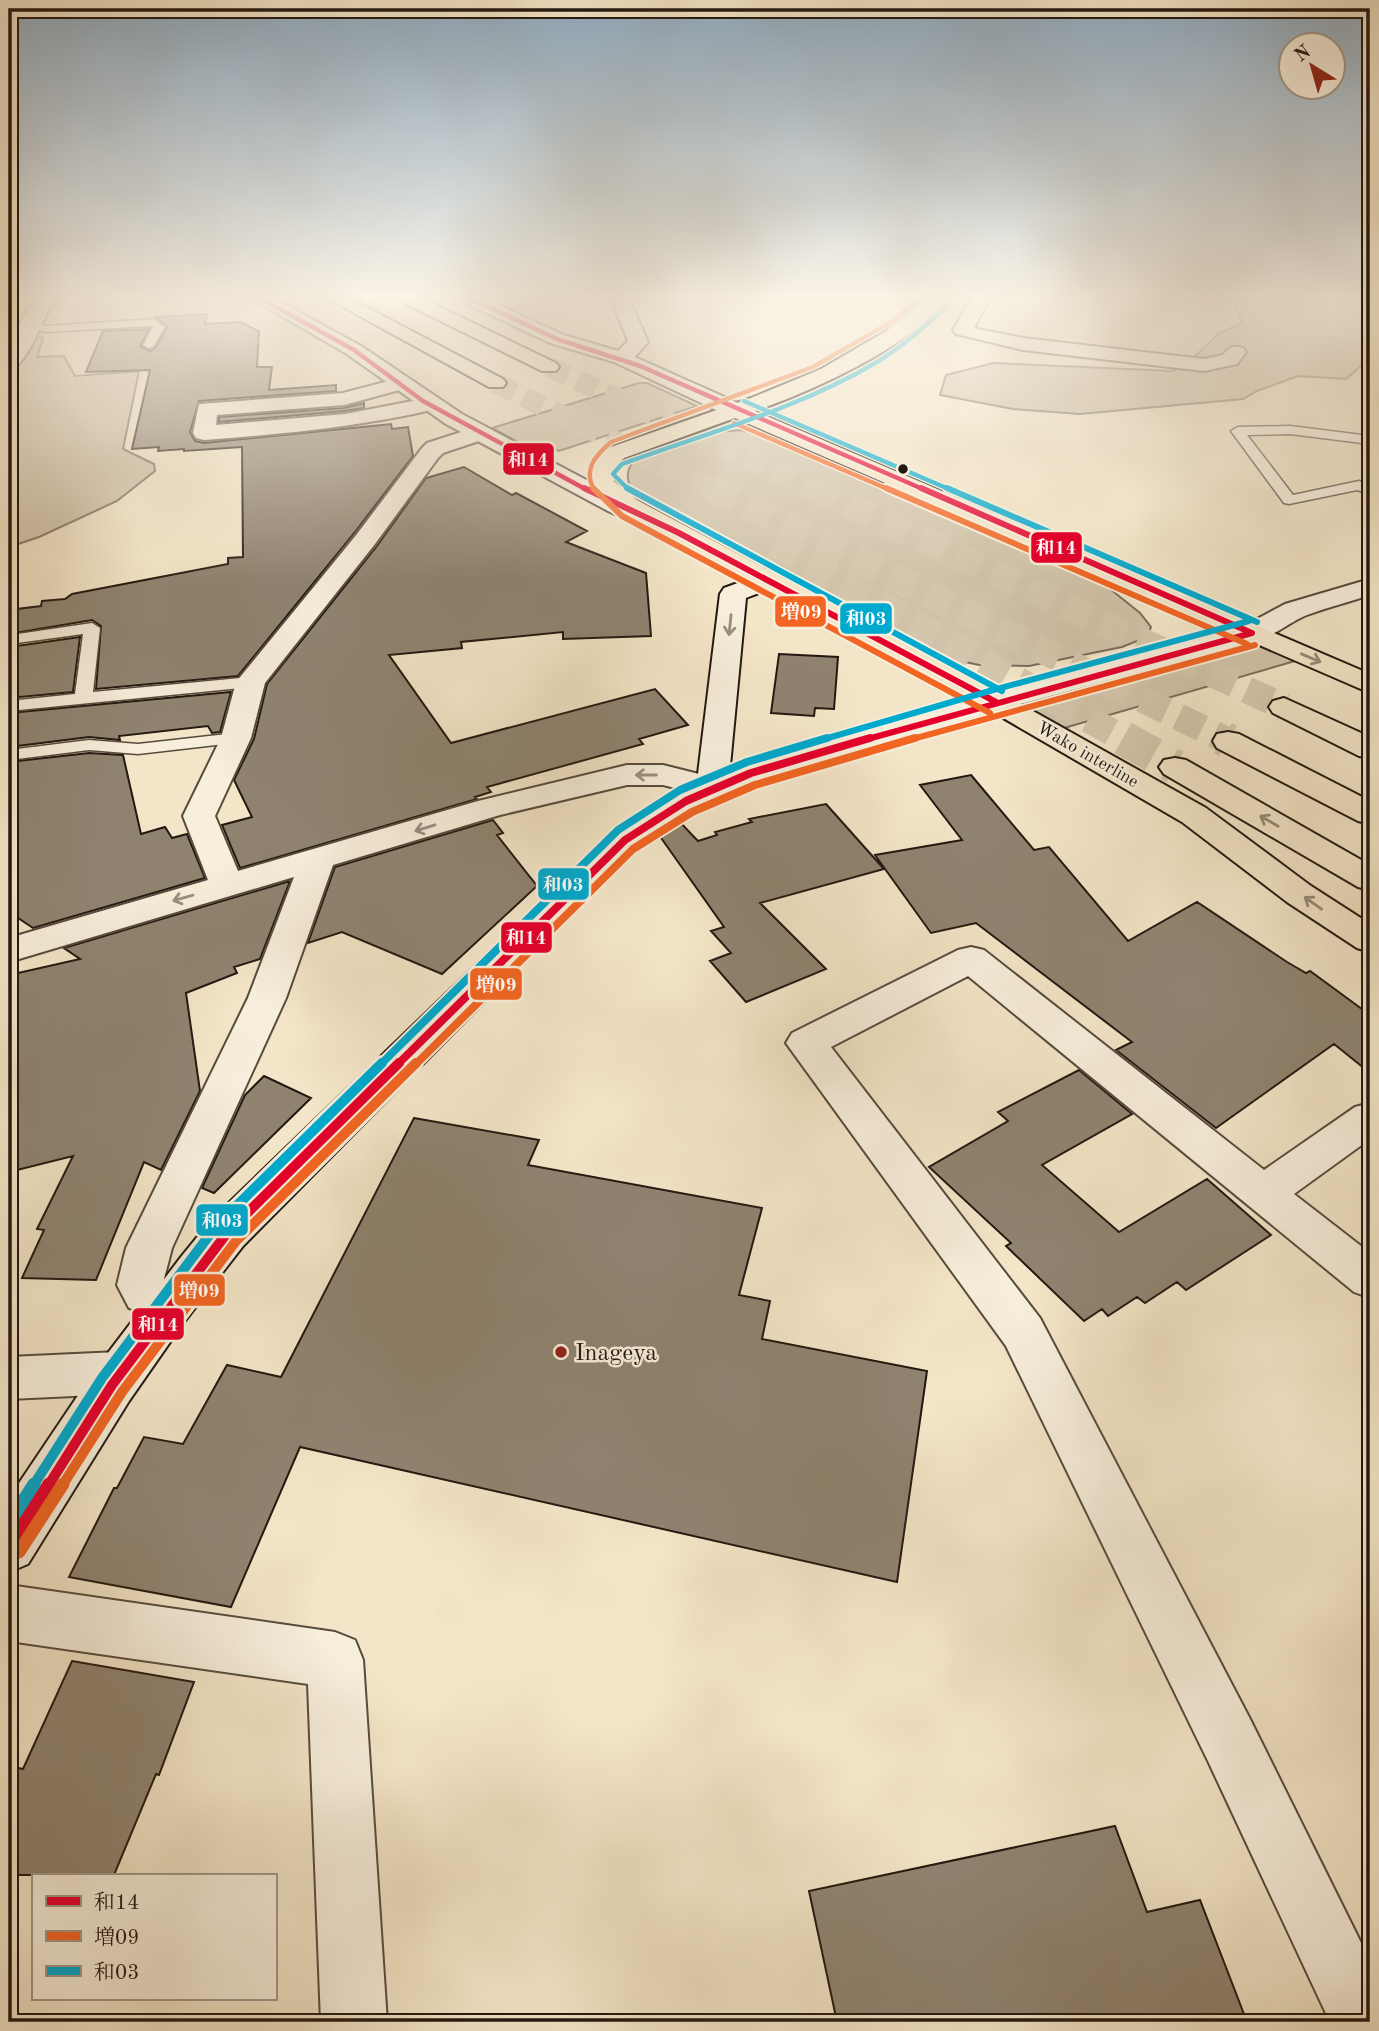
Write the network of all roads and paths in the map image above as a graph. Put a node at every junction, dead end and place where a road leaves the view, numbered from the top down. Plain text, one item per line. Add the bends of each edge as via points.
1 (371, 392) edge
2 (411, 392) edge
3 (696, 392) edge
4 (790, 392) edge
5 (428, 404) junction
6 (739, 411) junction
7 (480, 433) junction
8 (1370, 440) edge
9 (1370, 490) edge
10 (679, 533) junction
11 (768, 580) junction
12 (1370, 587) edge
13 (1252, 633) junction
14 (17, 639) dead end
15 (251, 682) junction
16 (1370, 684) edge
17 (83, 699) junction
18 (996, 702) junction
19 (9, 706) edge
20 (1284, 706) tunnel mouth
21 (236, 738) junction
22 (1228, 741) tunnel mouth
23 (1370, 750) edge
24 (9, 755) edge
25 (1175, 767) tunnel mouth
26 (712, 787) junction
27 (1370, 814) edge
28 (318, 860) junction
29 (1370, 879) edge
30 (227, 885) junction
31 (1370, 940) edge
32 (13, 944) edge
33 (1370, 1118) edge
34 (1263, 1193) junction
35 (1370, 1279) edge
36 (172, 1300) junction
37 (118, 1373) junction
38 (9, 1378) edge
39 (9, 1546) edge
40 (9, 1613) edge
41 (354, 2022) edge
42 (1365, 2022) edge

1 - 5 street via 344,399 207,410 204,433 321,424
2 - 5 street
3 - 6 street
4 - 6 main road, Wako interline
5 - 7 street
6 - 10 main road, Wako interline via 616,453 602,466 601,480 616,497
6 - 13 main road
7 - 10 street via 617,506
7 - 15 street via 430,453
8 - 9 lane via 1290,430 1238,431 1289,500 1359,485
10 - 11 main road, Wako interline
11 - 18 main road, Wako interline
11 -> 26 street via 733,594
12 - 13 street via 1295,610
13 -> 16 main road
13 - 18 street
14 - 17 lane via 92,628
15 - 17 lane
15 - 21 street
17 - 19 lane
18 - 26 street
31 -> 18 main road, Wako interline via 1299,894 1194,815
20 - 23 main road
21 - 24 lane via 138,749 89,745
21 - 30 street via 199,816
22 - 27 main road
29 -> 25 main road
26 -> 28 street via 663,775 627,775 490,808
26 - 36 street via 672,806 625,840 246,1214
28 - 30 street
28 - 36 street via 267,998 149,1248 139,1285 145,1294
30 -> 32 street
33 - 34 street
34 - 35 street
34 - 42 street via 971,959 806,1043 1023,1332
36 - 37 street
37 - 38 street
37 - 39 street
40 - 41 street via 335,1660

